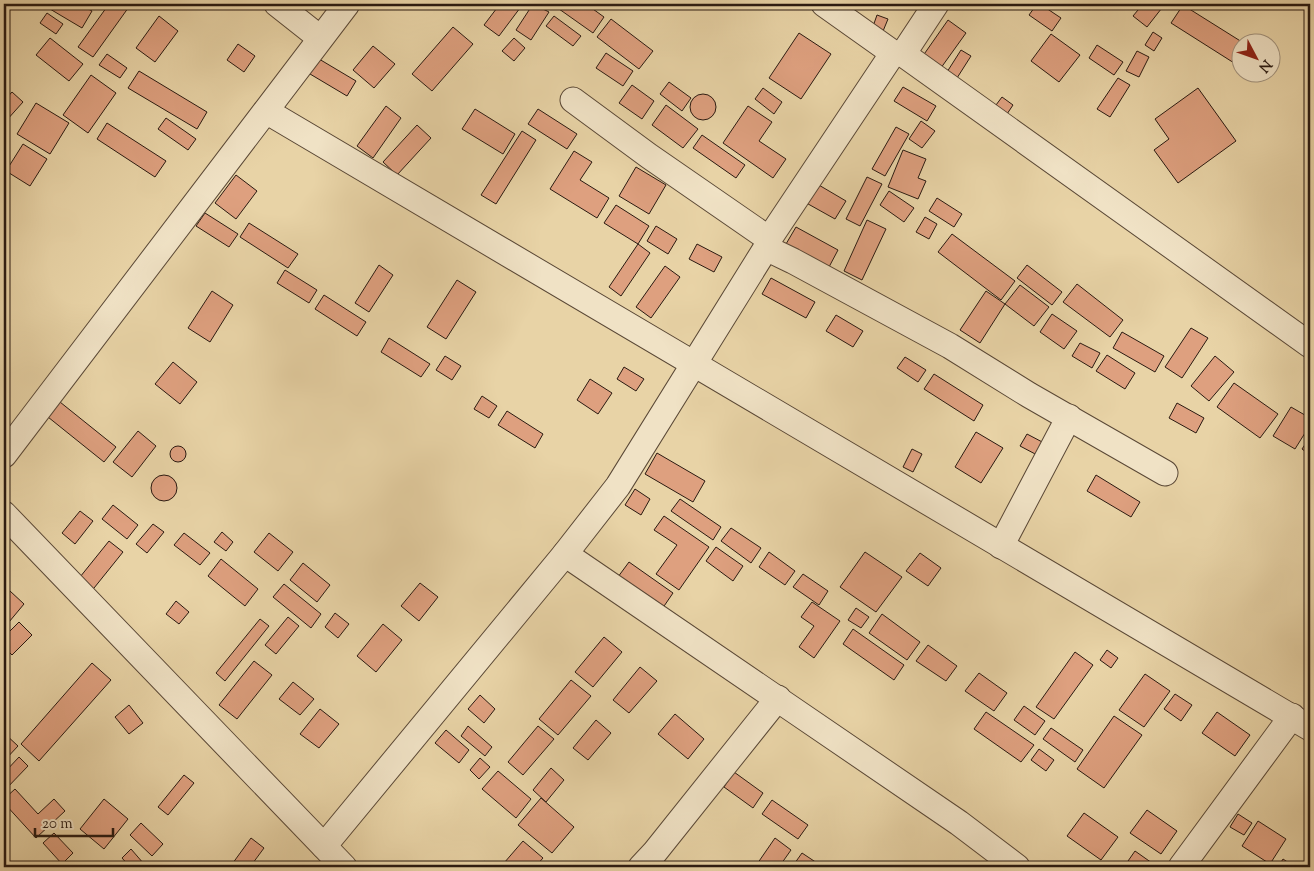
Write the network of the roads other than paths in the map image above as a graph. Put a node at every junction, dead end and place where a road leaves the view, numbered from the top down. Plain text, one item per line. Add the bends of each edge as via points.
1 (277, 4) edge
2 (347, 4) edge
3 (824, 4) edge
4 (936, 4) edge
5 (320, 38) junction
6 (898, 54) junction
7 (573, 100) dead end
8 (266, 110) junction
9 (767, 243) junction
10 (1310, 345) edge
11 (694, 363) junction
12 (1068, 417) junction
13 (4, 455) edge
14 (1165, 472) dead end
15 (4, 514) edge
16 (1001, 546) junction
17 (565, 554) junction
18 (778, 698) junction
19 (1301, 722) edge
20 (324, 846) junction
21 (655, 862) edge
22 (344, 867) edge
23 (1017, 867) edge
24 (1181, 867) edge

1 - 5 street
2 - 5 street
3 - 6 street
4 - 6 street
5 - 8 street
6 - 9 street
6 - 10 street
7 - 9 street
8 - 11 street
8 - 13 street
9 - 11 street
9 - 12 street via 793,261 950,346
11 - 16 street
11 - 17 street via 618,486
12 - 14 street
12 - 16 street
15 - 20 street
16 - 19 street
17 - 18 street
17 - 20 street
18 - 21 street
18 - 23 street
19 - 24 street
20 - 22 street

